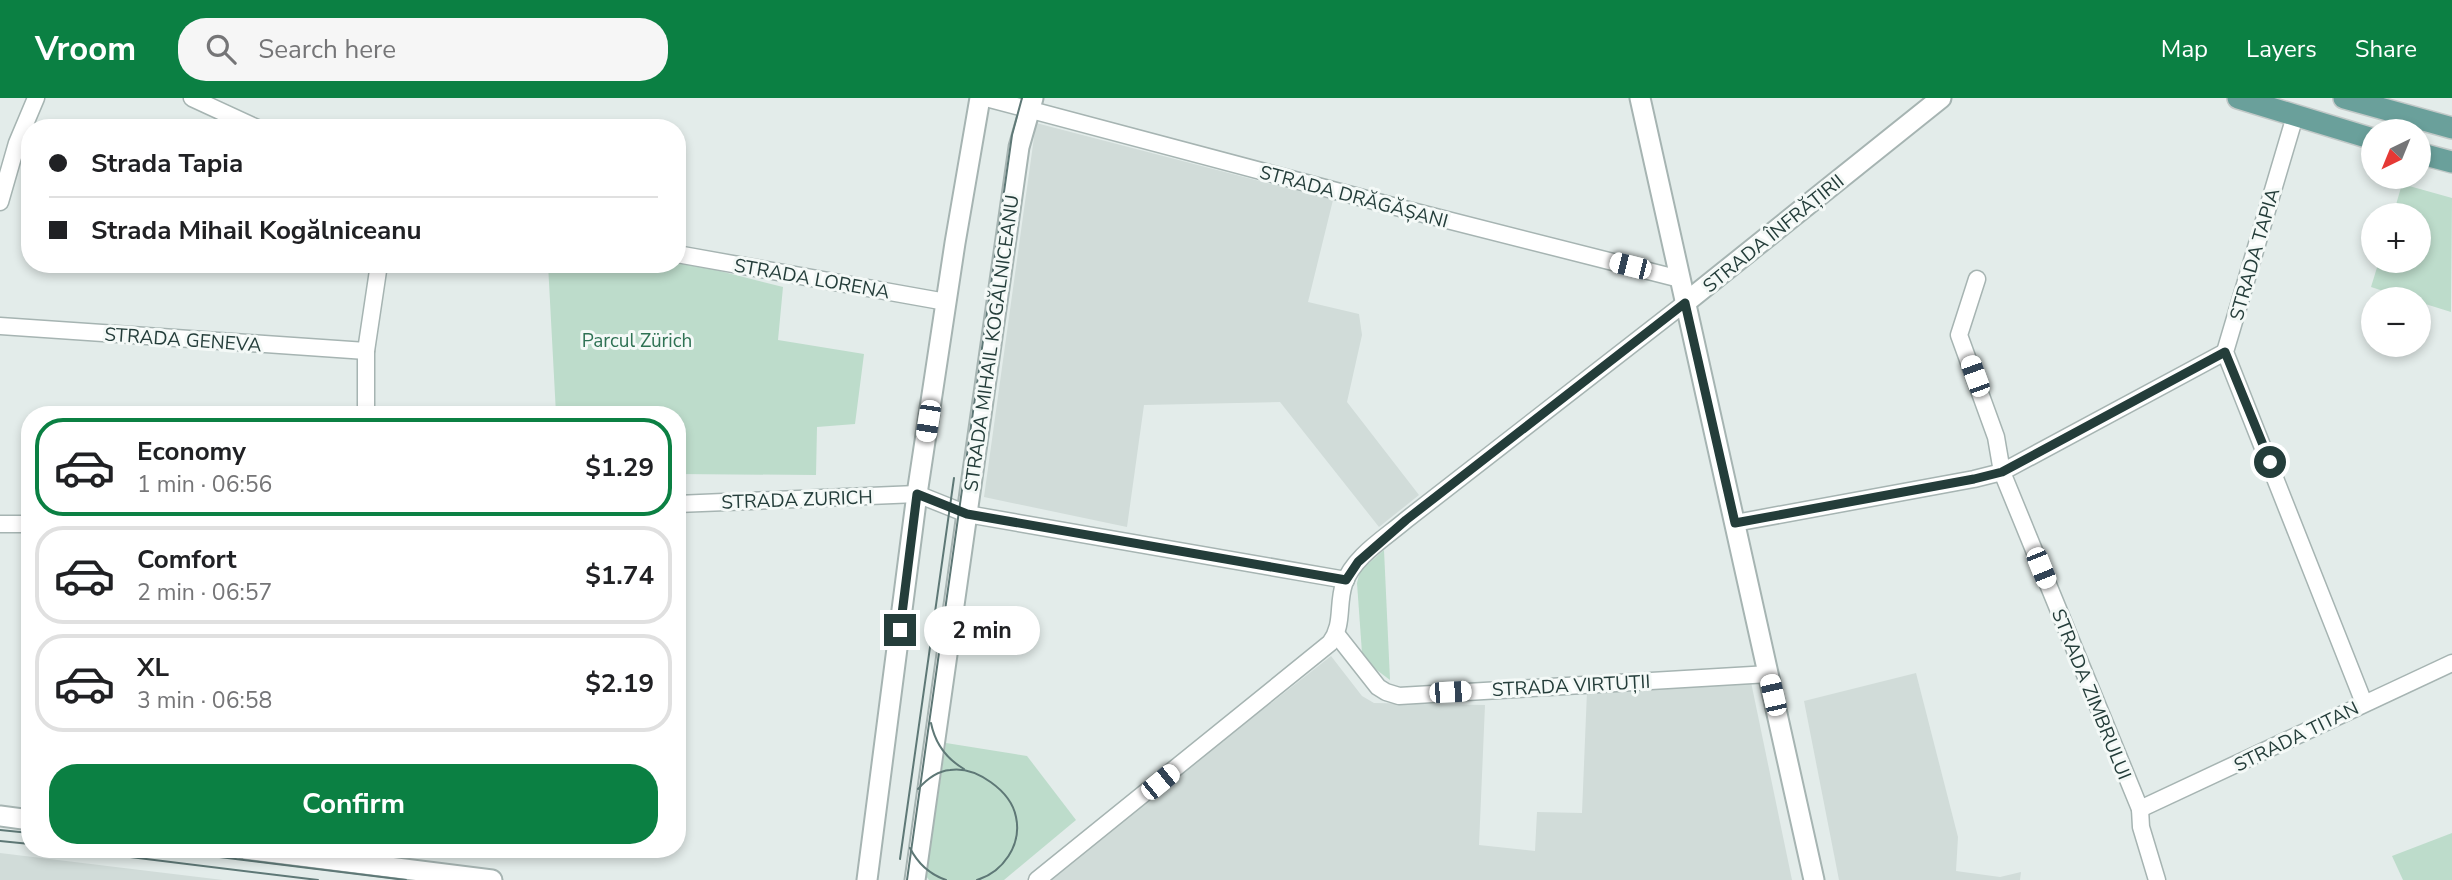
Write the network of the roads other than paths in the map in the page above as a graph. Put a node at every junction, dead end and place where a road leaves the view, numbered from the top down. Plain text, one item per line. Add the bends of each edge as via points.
1 (36, 98) edge
2 (192, 98) edge
3 (980, 98) edge
4 (986, 98) edge
5 (1640, 98) edge
6 (1941, 98) edge
7 (2238, 98) edge
8 (2344, 98) edge
9 (1031, 104) edge
10 (2295, 116) junction
11 (28, 119) edge
12 (238, 119) edge
13 (2452, 128) edge
14 (2361, 135) edge
15 (21, 136) edge
16 (2431, 156) edge
17 (2452, 162) edge
18 (0, 202) edge
19 (686, 256) edge
20 (378, 273) edge
21 (1680, 279) junction
22 (1977, 279) dead end
23 (946, 302) junction
24 (1685, 303) junction
25 (0, 326) edge
26 (366, 351) junction
27 (2225, 352) junction
28 (366, 406) edge
29 (2002, 472) junction
30 (917, 494) junction
31 (686, 504) edge
32 (967, 514) junction
33 (1735, 523) junction
34 (0, 524) edge
35 (21, 524) edge
36 (1346, 580) junction
37 (1337, 635) junction
38 (2452, 663) edge
39 (1769, 674) junction
40 (2364, 703) junction
41 (2140, 809) junction
42 (0, 817) edge
43 (21, 819) edge
44 (364, 858) edge
45 (492, 880) edge
46 (867, 880) edge
47 (915, 880) edge
48 (1037, 880) edge
49 (1814, 880) edge
50 (2157, 880) edge

1 - 11 street
2 - 12 street
3 - 23 street
4 - 9 street, STRADA DRĂGĂȘANI
5 - 21 street
6 - 24 street, STRADA ÎNFRĂȚIRII
7 - 10 main road
8 - 13 main road
9 - 21 street, STRADA DRĂGĂȘANI
9 - 32 street, STRADA MIHAIL KOGĂLNICEANU via 1019,147
10 - 14 main road
10 - 27 street, STRADA TAPIA
15 - 18 street
16 - 17 main road
19 - 23 street, STRADA LORENA
20 - 26 street
21 - 24 street
22 - 29 street, STRADA ZIMBRULUI via 1959,335 1996,437
23 - 30 street
24 - 33 street
24 - 36 street, STRADA ÎNFRĂȚIRII via 1406,520 1358,562
25 - 26 street, STRADA GENEVA
26 - 28 street
27 - 29 street
27 - 40 street
29 - 33 street
29 - 41 street, STRADA ZIMBRULUI
30 - 31 street, STRADA ZURICH
30 - 32 street
30 - 46 street
32 - 36 street
32 - 47 street, STRADA MIHAIL KOGĂLNICEANU
33 - 39 street
34 - 35 street
36 - 37 street
37 - 39 street, STRADA VIRTUȚII via 1378,687 1399,695
37 - 48 street
38 - 40 street, STRADA TITAN
39 - 49 street
40 - 41 street, STRADA TITAN
41 - 50 street, STRADA ZIMBRULUI
42 - 43 street
44 - 45 street

